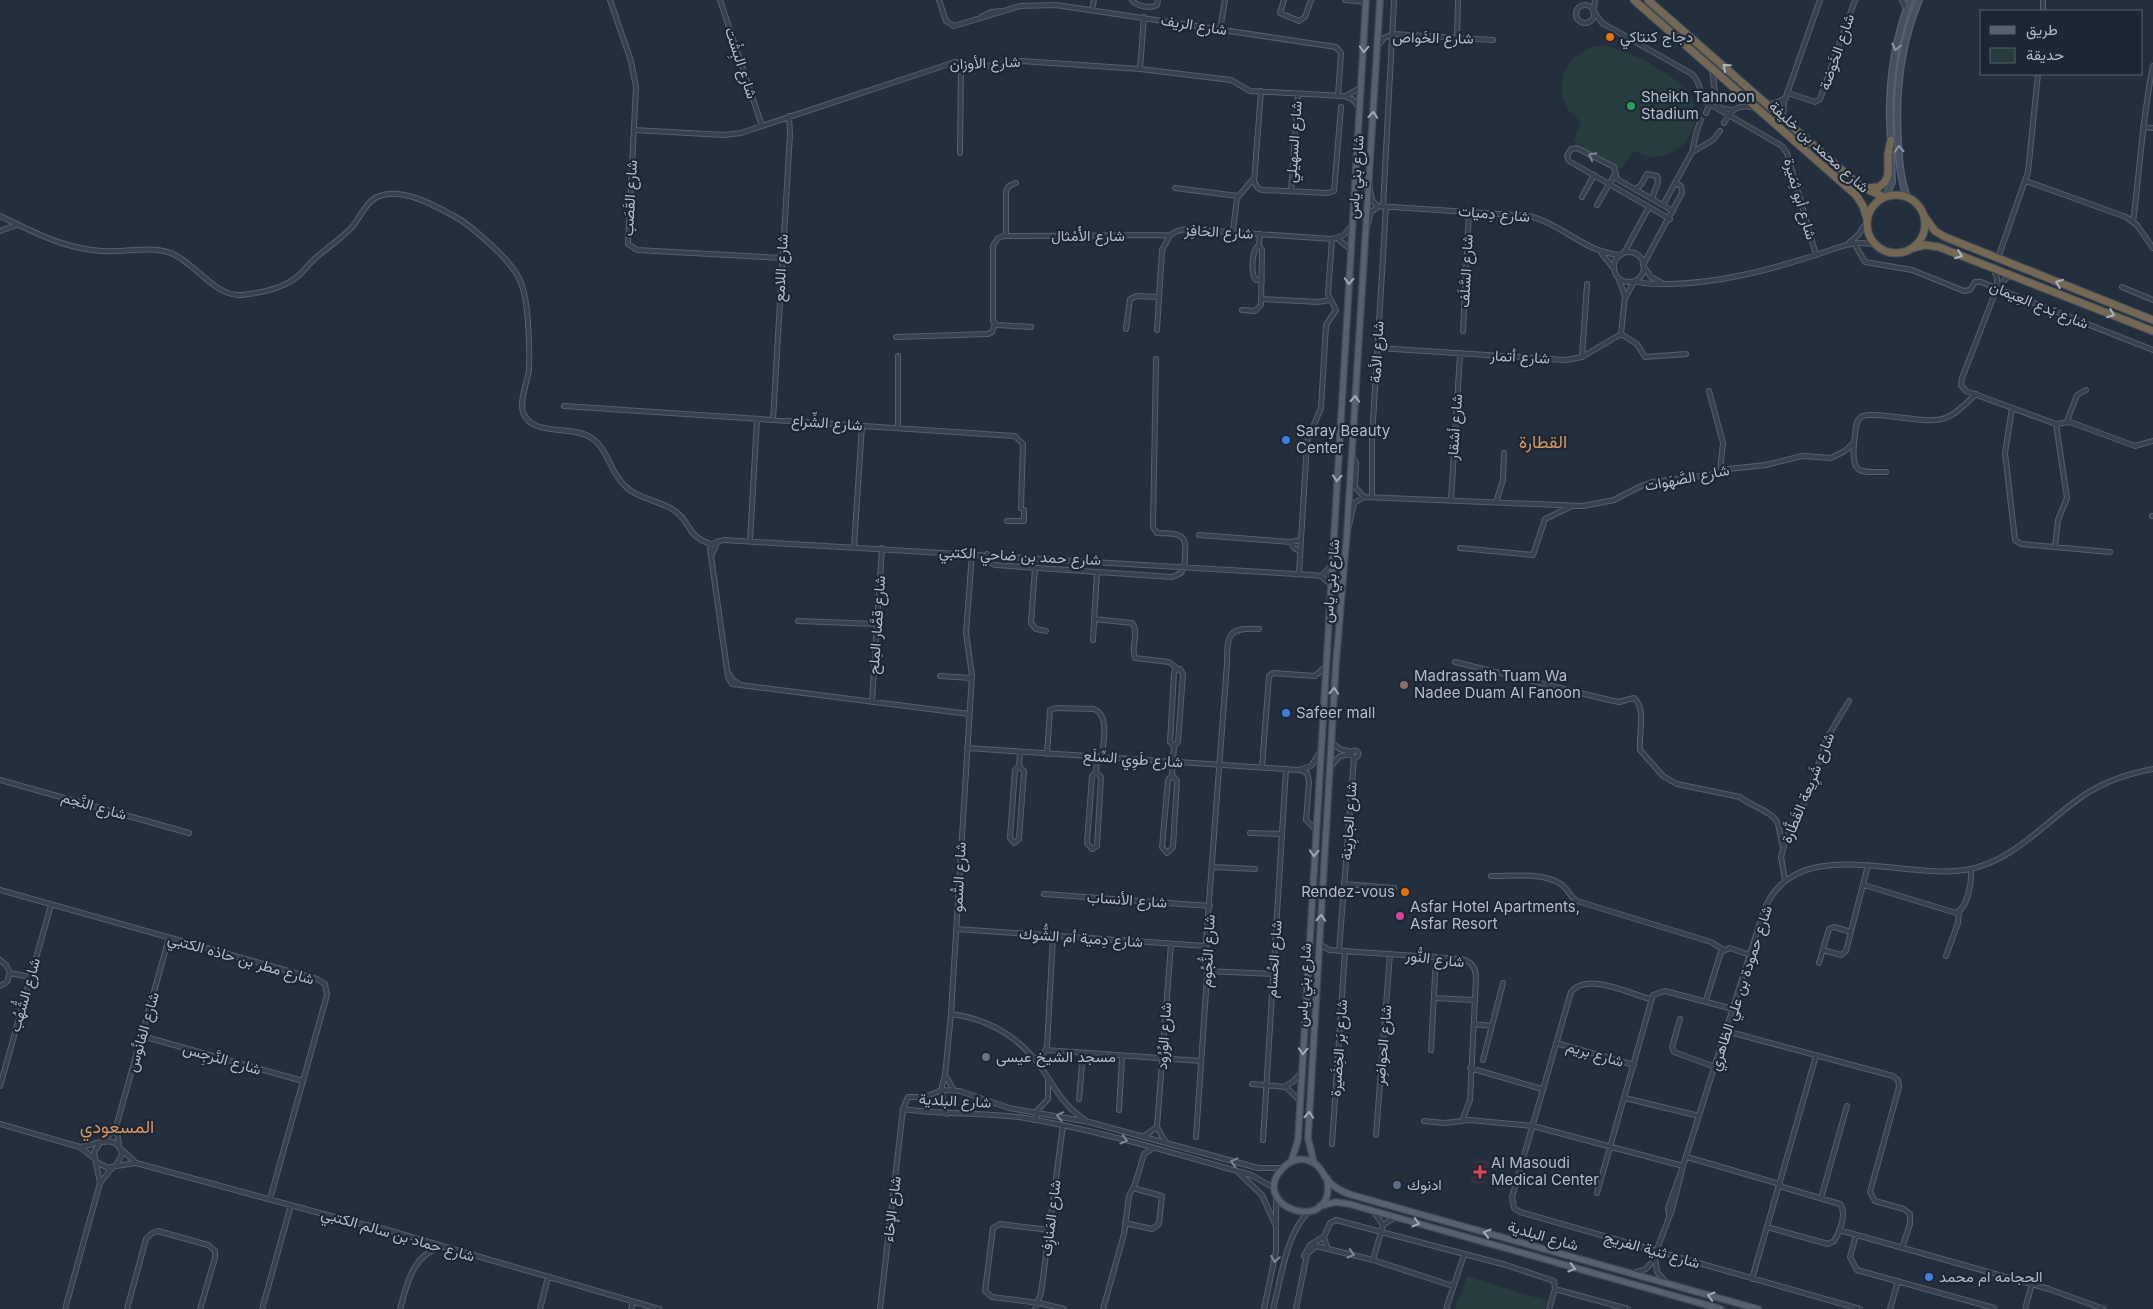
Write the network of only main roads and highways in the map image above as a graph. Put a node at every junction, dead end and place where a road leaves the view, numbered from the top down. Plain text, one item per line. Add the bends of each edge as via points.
1 (1380, 0) edge
2 (1634, 0) edge
3 (1648, 0) edge
4 (1910, 0) edge
5 (1919, 0) edge
6 (1366, 1) edge
7 (1890, 140) junction
8 (1860, 186) junction
9 (1885, 197) junction
10 (1907, 197) junction
11 (1924, 216) junction
12 (1867, 220) junction
13 (1913, 248) junction
14 (2153, 320) edge
15 (2153, 331) edge
16 (1334, 540) junction
17 (1346, 551) junction
18 (1318, 787) junction
19 (1327, 812) junction
20 (1291, 1162) junction
21 (1314, 1163) junction
22 (1326, 1178) junction
23 (1318, 1207) junction
24 (1714, 1308) edge
25 (1721, 1309) edge
26 (1758, 1309) edge

17 -> 1 main road, شارع بني ياس
2 - 12 highway, شارع محمد بن خليفة via 1856,195 1864,206
8 -> 3 highway, شارع محمد بن خليفة
4 -> 7 main road via 1891,73
10 -> 5 main road via 1900,172 1897,92 1904,47
6 -> 16 main road, شارع بني ياس
7 - 8 highway via 1885,182 1876,189
7 - 9 main road via 1892,182
8 - 9 highway, شارع محمد بن خليفة
9 - 10 highway
9 - 12 highway via 1873,206
10 - 11 highway via 1918,205
11 - 13 highway via 1923,234
14 -> 11 highway via 1940,235
12 - 13 highway via 1871,238 1884,250 1894,253
13 -> 15 highway via 1932,245
16 - 17 main road
16 - 18 main road, شارع بني ياس
19 -> 17 main road, شارع بني ياس
18 - 19 main road via 1320,810
18 -> 20 main road, شارع بني ياس via 1297,1145
21 -> 19 main road, شارع بني ياس via 1308,1138
20 - 21 main road via 1304,1160
20 - 23 main road via 1276,1178 1275,1191 1282,1204 1292,1211 1310,1211
21 - 22 main road
22 - 23 main road via 1327,1191
26 -> 22 main road, شارع البلدية via 1352,1195
23 -> 24 main road, شارع البلدية via 1336,1202 1374,1211
24 - 25 main road, شارع البلدية

